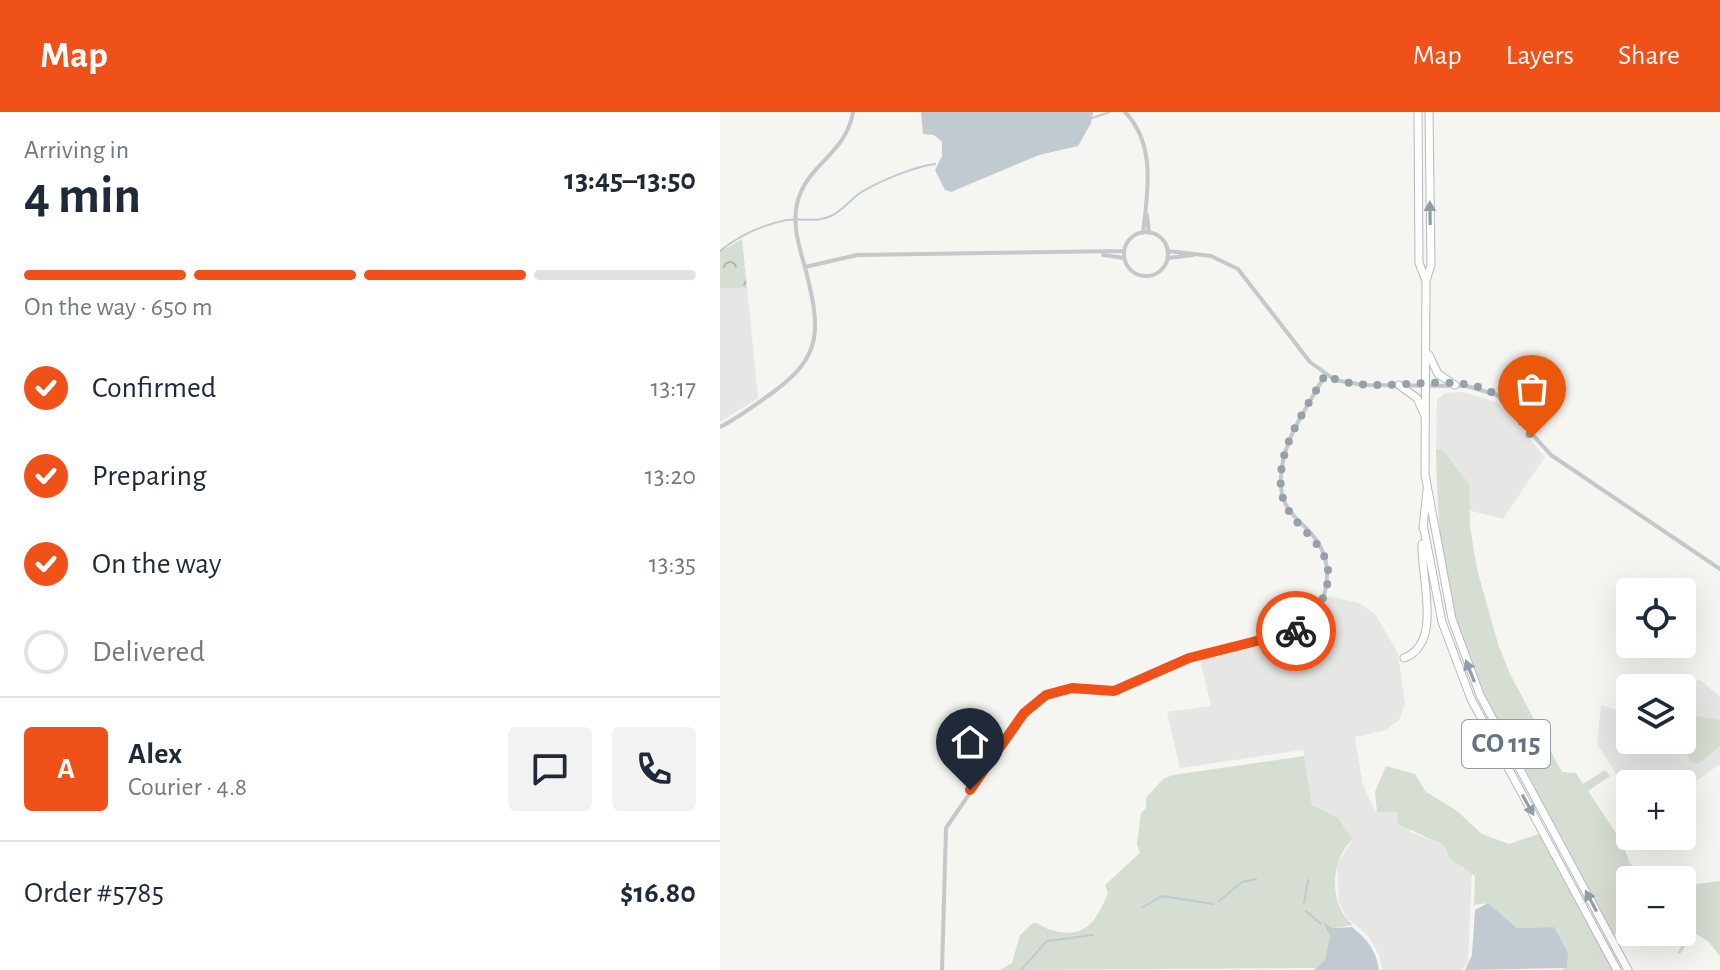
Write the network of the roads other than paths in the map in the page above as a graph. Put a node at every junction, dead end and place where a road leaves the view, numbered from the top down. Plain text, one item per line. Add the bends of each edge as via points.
1 (853, 112) edge
2 (1417, 112) edge
3 (1429, 112) edge
4 (1126, 114) edge
5 (1146, 233) junction
6 (1124, 251) junction
7 (1168, 251) junction
8 (1097, 254) junction
9 (1197, 255) junction
10 (1124, 258) junction
11 (1168, 258) junction
12 (805, 267) junction
13 (1426, 281) junction
14 (1426, 351) junction
15 (1325, 375) junction
16 (1399, 385) junction
17 (1426, 385) junction
18 (1455, 385) junction
19 (1426, 419) junction
20 (720, 427) edge
21 (1427, 490) junction
22 (1423, 524) junction
23 (1720, 569) edge
24 (1404, 658) dead end
25 (942, 970) edge
26 (1617, 970) edge
27 (1628, 970) edge

1 - 12 street via 845,140 801,192 796,227
2 - 13 highway, CO 115 via 1419,263
13 -> 3 highway, CO 115 via 1431,265
4 - 5 street via 1145,143
5 - 6 street via 1129,240
5 - 7 street via 1161,238
6 - 8 street
6 - 10 street
7 - 9 street
7 - 11 street
8 - 10 street
8 - 12 street via 857,255
9 - 11 street
9 - 15 street via 1225,261 1244,274
10 - 11 street via 1132,271 1147,276 1159,272
12 - 20 street via 816,315 810,354 789,381
13 - 14 highway, CO 115
14 - 17 highway, CO 115
14 - 18 highway via 1438,374
15 - 16 street via 1352,384
15 - 25 street via 1291,436 1281,479 1286,506 1317,541 1327,566 1326,590 1315,614 1286,635 1189,658 1122,689 1064,689 1029,707 946,828
16 - 17 street
16 - 19 highway via 1417,398
17 - 18 street
17 - 19 highway, CO 115
18 - 23 street via 1497,395 1551,455
19 - 21 highway, CO 115
21 - 22 highway, CO 115
27 -> 21 highway, CO 115 via 1480,695 1446,595
22 - 24 highway via 1428,632 1419,650
22 -> 26 highway, CO 115 via 1442,622 1471,699

